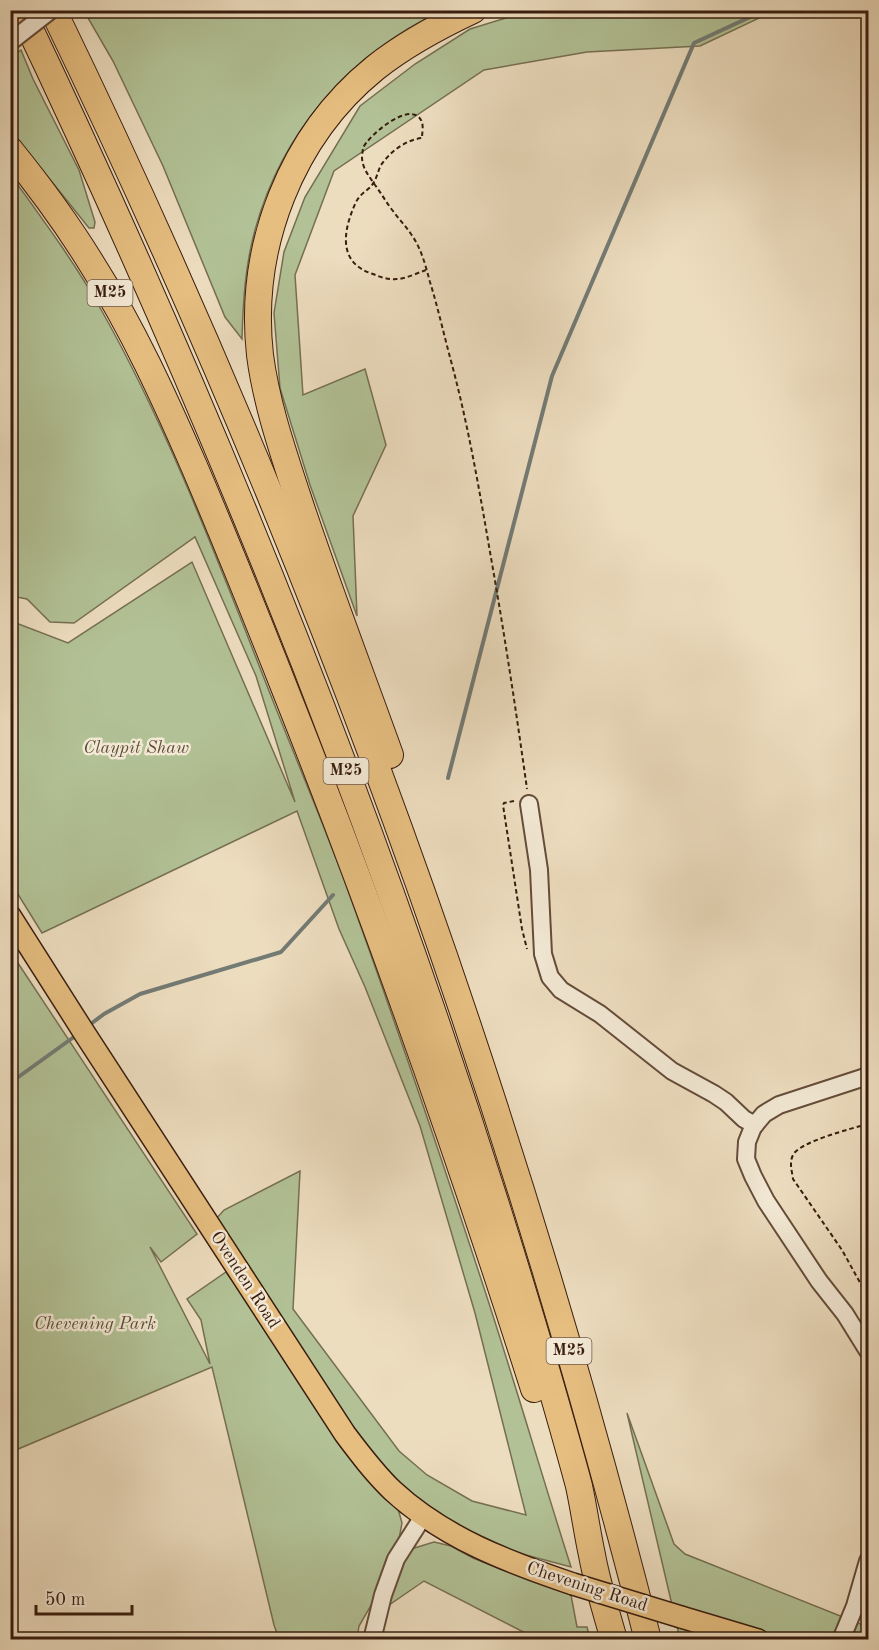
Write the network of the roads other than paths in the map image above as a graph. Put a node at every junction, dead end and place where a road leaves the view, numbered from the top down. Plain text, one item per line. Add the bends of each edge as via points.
1 (21, 10) edge
2 (52, 10) edge
3 (473, 10) edge
4 (10, 42) edge
5 (10, 150) edge
6 (529, 801) road end
7 (10, 916) edge
8 (480, 1065) junction
9 (868, 1076) edge
10 (754, 1126) junction
11 (868, 1351) edge
12 (424, 1515) junction
13 (592, 1560) junction
14 (868, 1561) edge
15 (372, 1640) edge
16 (614, 1640) edge
17 (648, 1640) edge
18 (758, 1640) edge
19 (841, 1640) edge

1 - 13 highway, M25 via 206,417 353,789 446,1050 521,1287 580,1491
2 - 4 street, bridge
2 - 8 highway, M25 via 161,242 284,531 386,794
3 - 8 highway, M25 via 414,40 374,69 348,93 313,137 285,187 271,227 262,268 259,322 264,380 279,436 340,621 449,918
5 - 13 highway, M25 via 68,226 120,310 214,513 391,970
6 - 10 street via 539,870 543,954 550,976 561,990 600,1014 672,1071 726,1102
7 - 12 main road, Ovenden Road via 345,1434 393,1491
8 - 17 highway, M25 via 563,1329
9 - 10 street via 779,1105
10 - 11 street via 747,1142 746,1159 753,1176
12 - 15 street via 396,1559
12 - 18 main road, Chevening Road, bridge via 451,1534 528,1569
13 - 16 highway, M25
14 - 19 street

